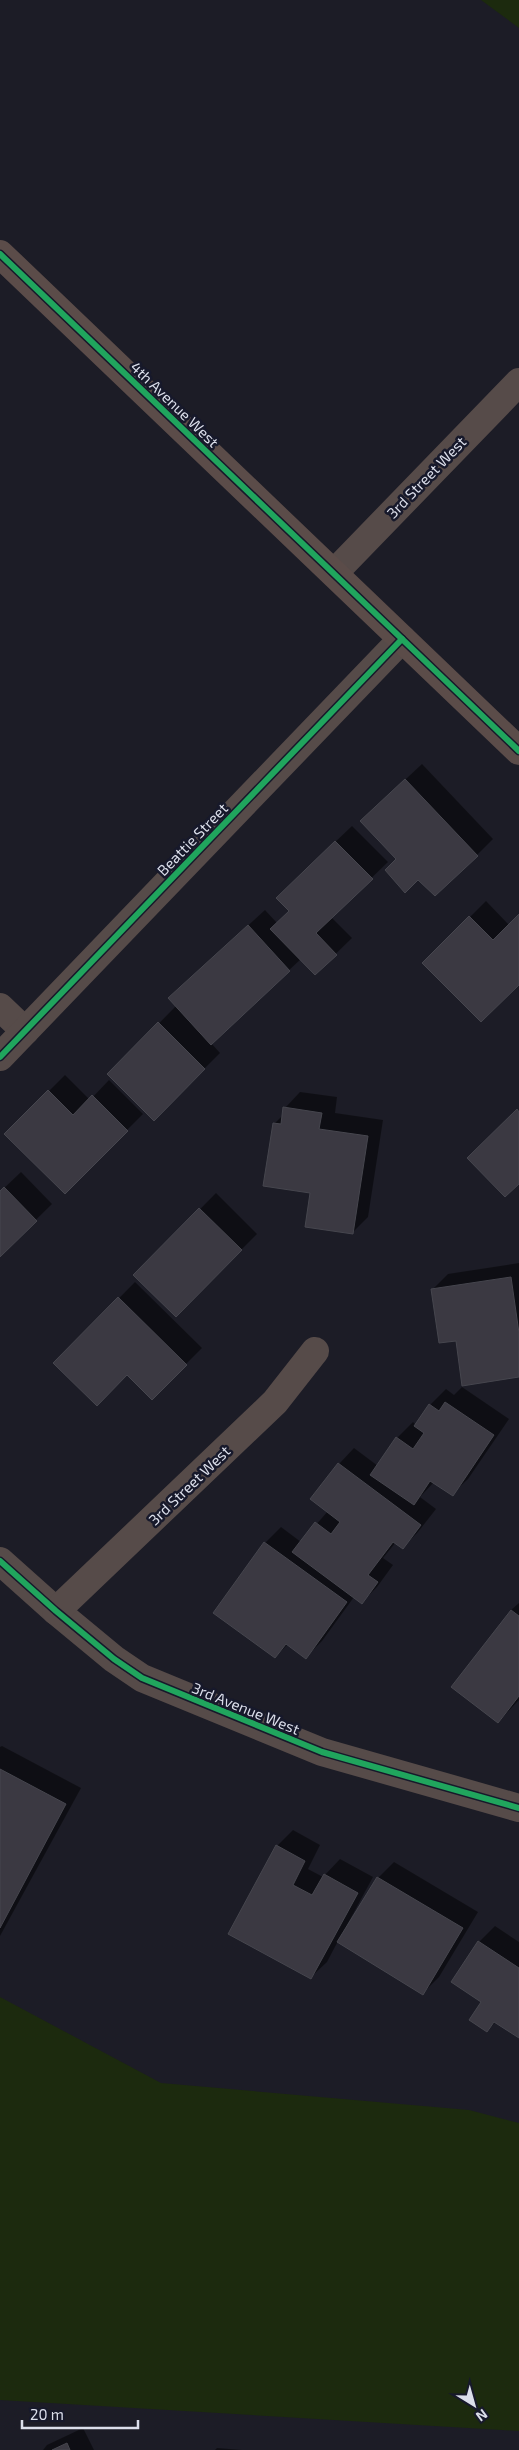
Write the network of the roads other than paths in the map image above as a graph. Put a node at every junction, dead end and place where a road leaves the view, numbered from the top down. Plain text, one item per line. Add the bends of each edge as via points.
1 (0, 254) edge
2 (519, 382) edge
3 (334, 573) junction
4 (402, 639) junction
5 (519, 751) edge
6 (0, 1007) edge
7 (25, 1031) junction
8 (0, 1057) edge
9 (314, 1351) dead end
10 (0, 1561) edge
11 (56, 1611) junction
12 (519, 1808) edge

1 - 3 street, 4th Avenue West
2 - 3 street, 3rd Street West
3 - 4 street, 4th Avenue West
4 - 5 street
4 - 7 street, Beattie Street
6 - 7 street
7 - 8 street, Beattie Street
9 - 11 street, 3rd Street West via 275,1402
10 - 11 street, 3rd Avenue West
11 - 12 street, 3rd Avenue West via 121,1664 173,1693 322,1752

